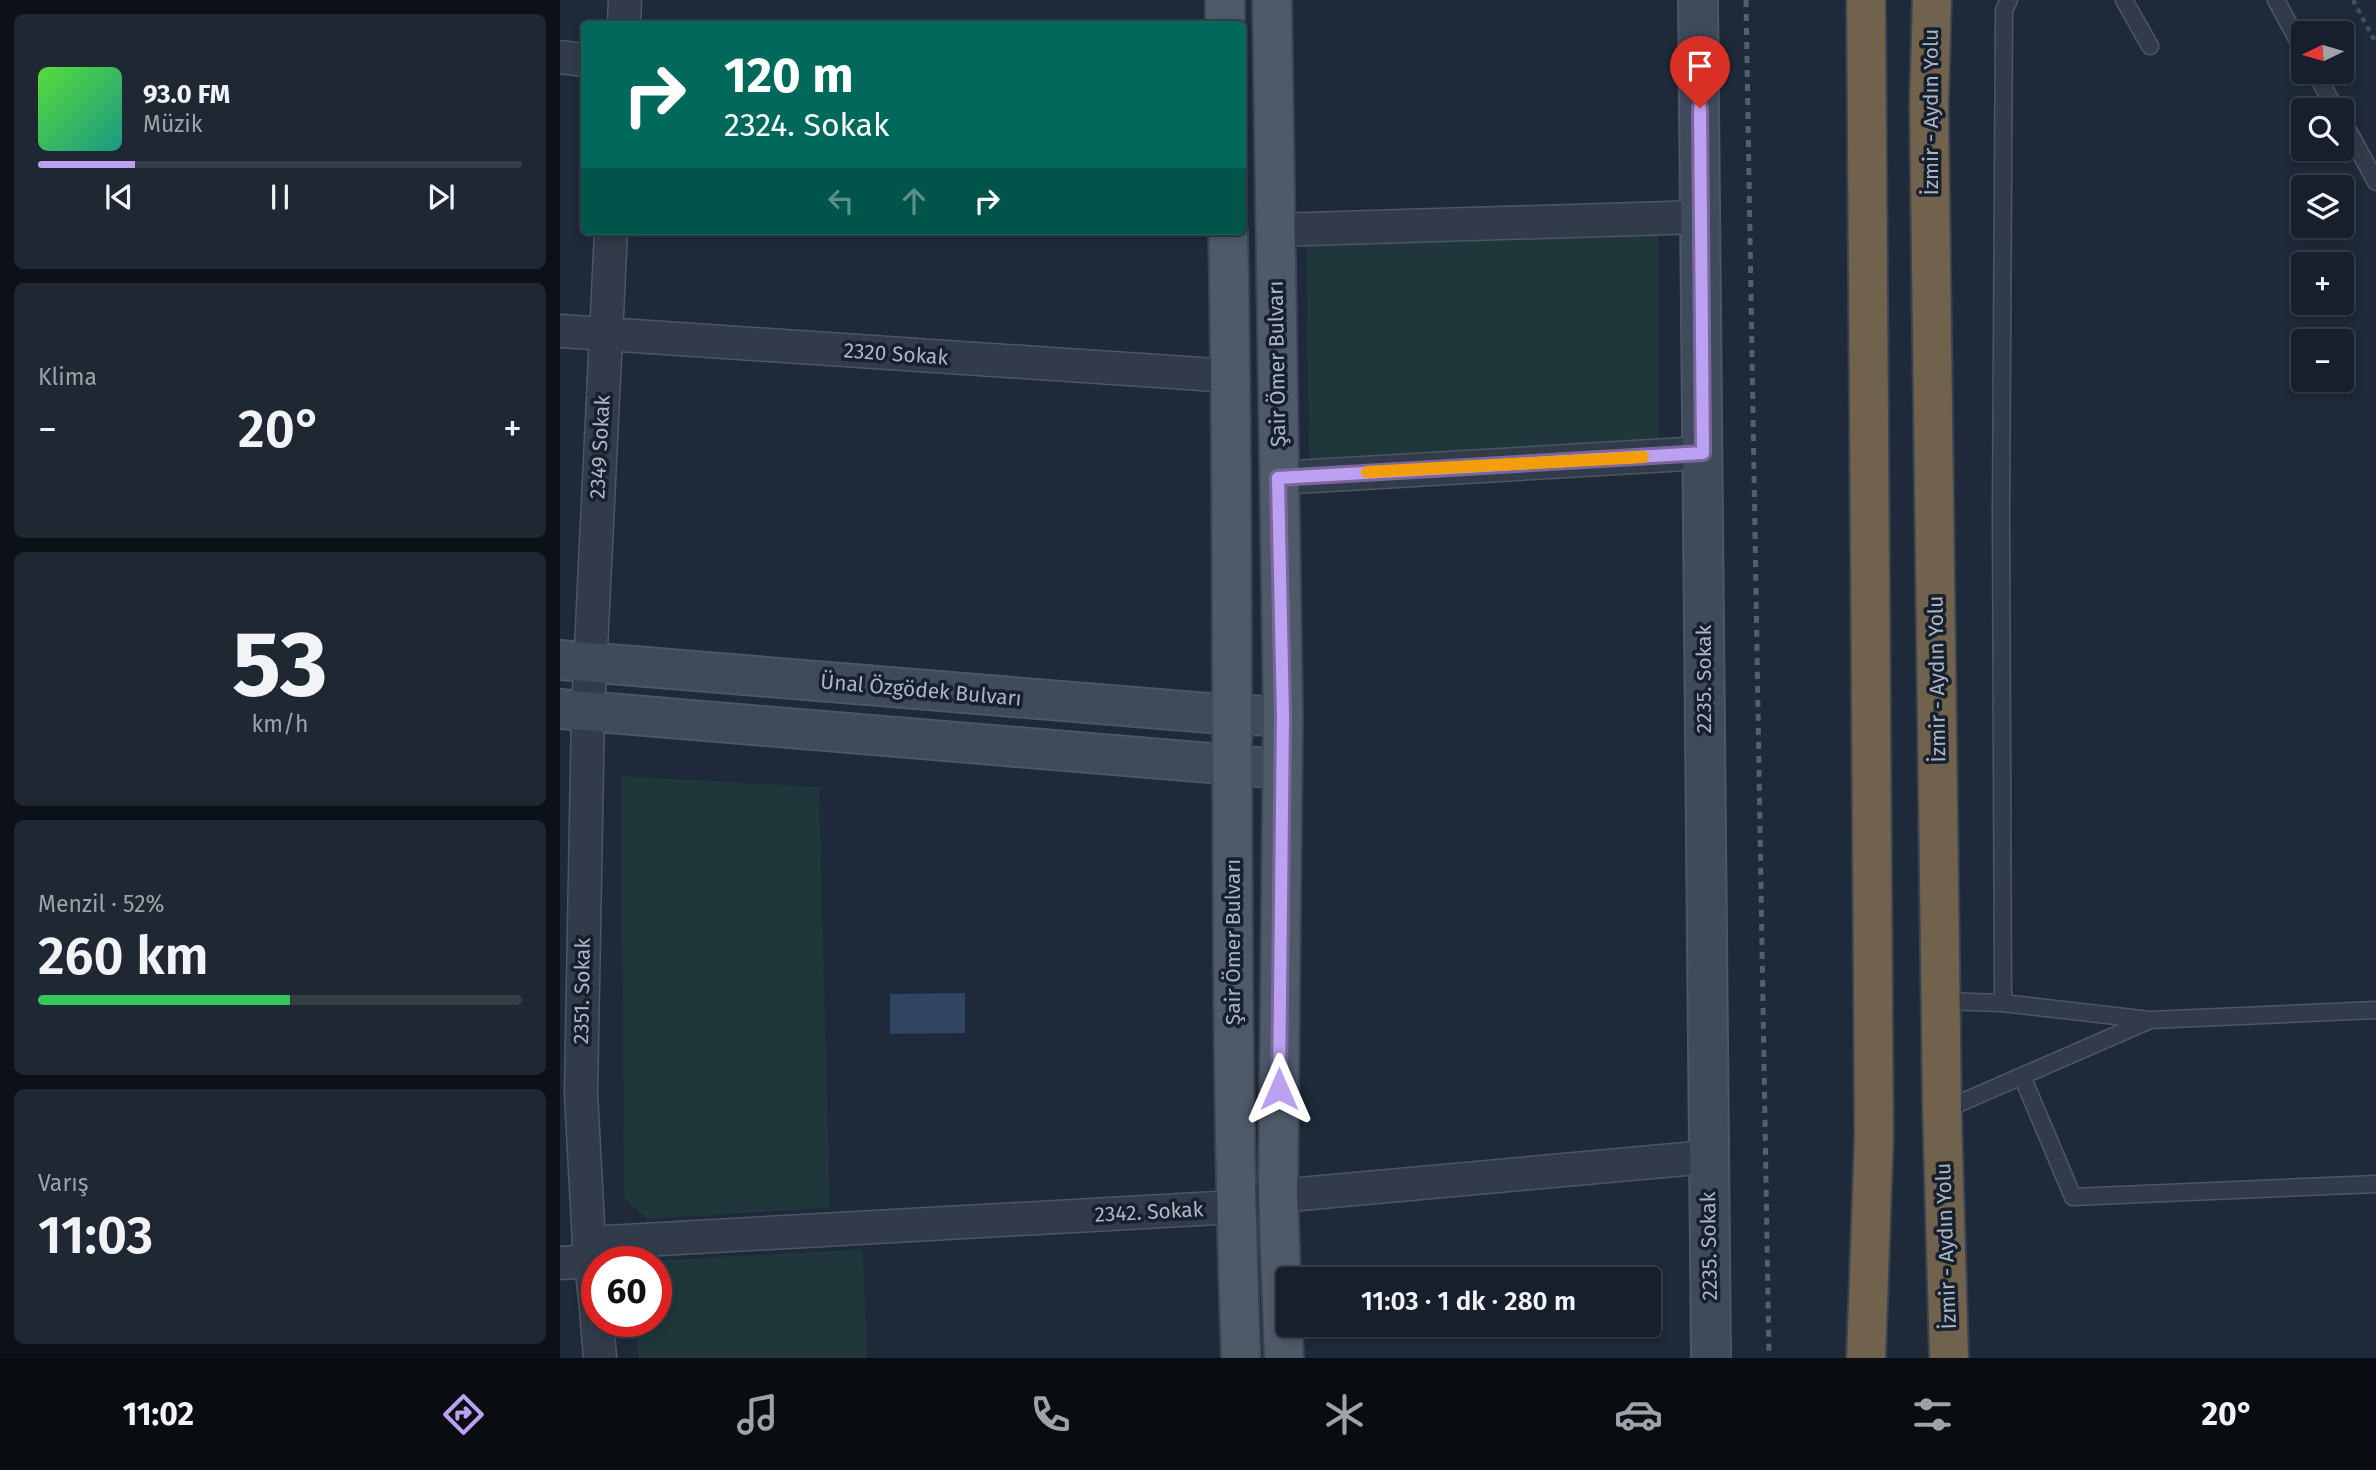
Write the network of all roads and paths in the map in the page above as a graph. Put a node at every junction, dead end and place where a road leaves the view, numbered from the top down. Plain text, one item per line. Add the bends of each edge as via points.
1 (625, 0) edge
2 (1225, 0) edge
3 (1272, 0) edge
4 (1698, 0) edge
5 (1866, 0) edge
6 (1932, 0) edge
7 (2009, 0) edge
8 (2124, 0) edge
9 (2276, 0) edge
10 (2353, 0) edge
11 (624, 21) edge
12 (1225, 21) edge
13 (2291, 28) edge
14 (2376, 43) edge
15 (2150, 46) dead end
16 (560, 57) edge
17 (581, 60) edge
18 (2354, 141) edge
19 (2376, 182) edge
20 (1702, 217) junction
21 (1275, 230) junction
22 (611, 235) edge
23 (1228, 235) edge
24 (560, 331) edge
25 (605, 335) junction
26 (1231, 376) junction
27 (1703, 453) junction
28 (1278, 478) junction
29 (575, 661) edge
30 (574, 710) edge
31 (1233, 715) junction
32 (1283, 716) junction
33 (1232, 766) junction
34 (1282, 769) junction
35 (1941, 1000) junction
36 (2003, 1003) junction
37 (2376, 1010) edge
38 (2150, 1020) junction
39 (2022, 1076) junction
40 (1942, 1111) junction
41 (1707, 1157) junction
42 (2376, 1184) edge
43 (1278, 1196) junction
44 (1235, 1207) junction
45 (590, 1246) edge
46 (672, 1246) edge
47 (581, 1255) edge
48 (560, 1263) edge
49 (598, 1337) edge
50 (600, 1358) edge
51 (1241, 1358) edge
52 (1284, 1358) edge
53 (1711, 1358) edge
54 (1866, 1358) edge
55 (1950, 1358) edge

1 - 11 street
2 - 12 main road
3 - 21 main road, Şair Ömer Bulvarı
4 - 20 main road, 2235. Sokak
5 - 54 highway via 1874,1135
6 - 35 highway, İzmir - Aydın Yolu via 1929,104
7 - 36 lane via 2004,10 2003,94
8 - 15 lane
9 - 13 lane
10 - 14 path
16 - 17 street
18 - 19 lane
20 - 21 street
20 - 27 main road, 2235. Sokak
21 - 28 main road, Şair Ömer Bulvarı
22 - 25 street, 2349 Sokak
23 - 26 main road, Şair Ömer Bulvarı
24 - 25 street, 2320 Sokak
25 - 26 street, 2320 Sokak
25 - 29 street, 2349 Sokak
26 - 31 main road, Şair Ömer Bulvarı
27 - 28 street
27 - 41 main road, 2235. Sokak
28 - 32 main road, Şair Ömer Bulvarı
29 - 30 street, 2351. Sokak
29 - 31 main road, Ünal Özgödek Bulvarı
30 - 33 main road
30 - 45 street, 2351. Sokak via 581,1094
31 - 32 main road, Ünal Özgödek Bulvarı
31 - 33 main road, Şair Ömer Bulvarı
32 - 34 main road, Şair Ömer Bulvarı
33 - 34 main road
33 - 44 main road, Şair Ömer Bulvarı
34 - 43 main road, Şair Ömer Bulvarı
35 - 36 lane
35 - 40 highway, İzmir - Aydın Yolu
36 - 38 lane
37 - 38 lane
38 - 39 lane
39 - 40 lane
39 - 42 lane via 2073,1197
40 - 55 highway, İzmir - Aydın Yolu
41 - 43 street, 2342. Sokak
41 - 53 main road, 2235. Sokak
43 - 44 street, 2342. Sokak
43 - 52 main road, Şair Ömer Bulvarı
44 - 46 street, 2342. Sokak
44 - 51 main road, Şair Ömer Bulvarı
47 - 48 street, 2342. Sokak
49 - 50 street, 2351. Sokak

